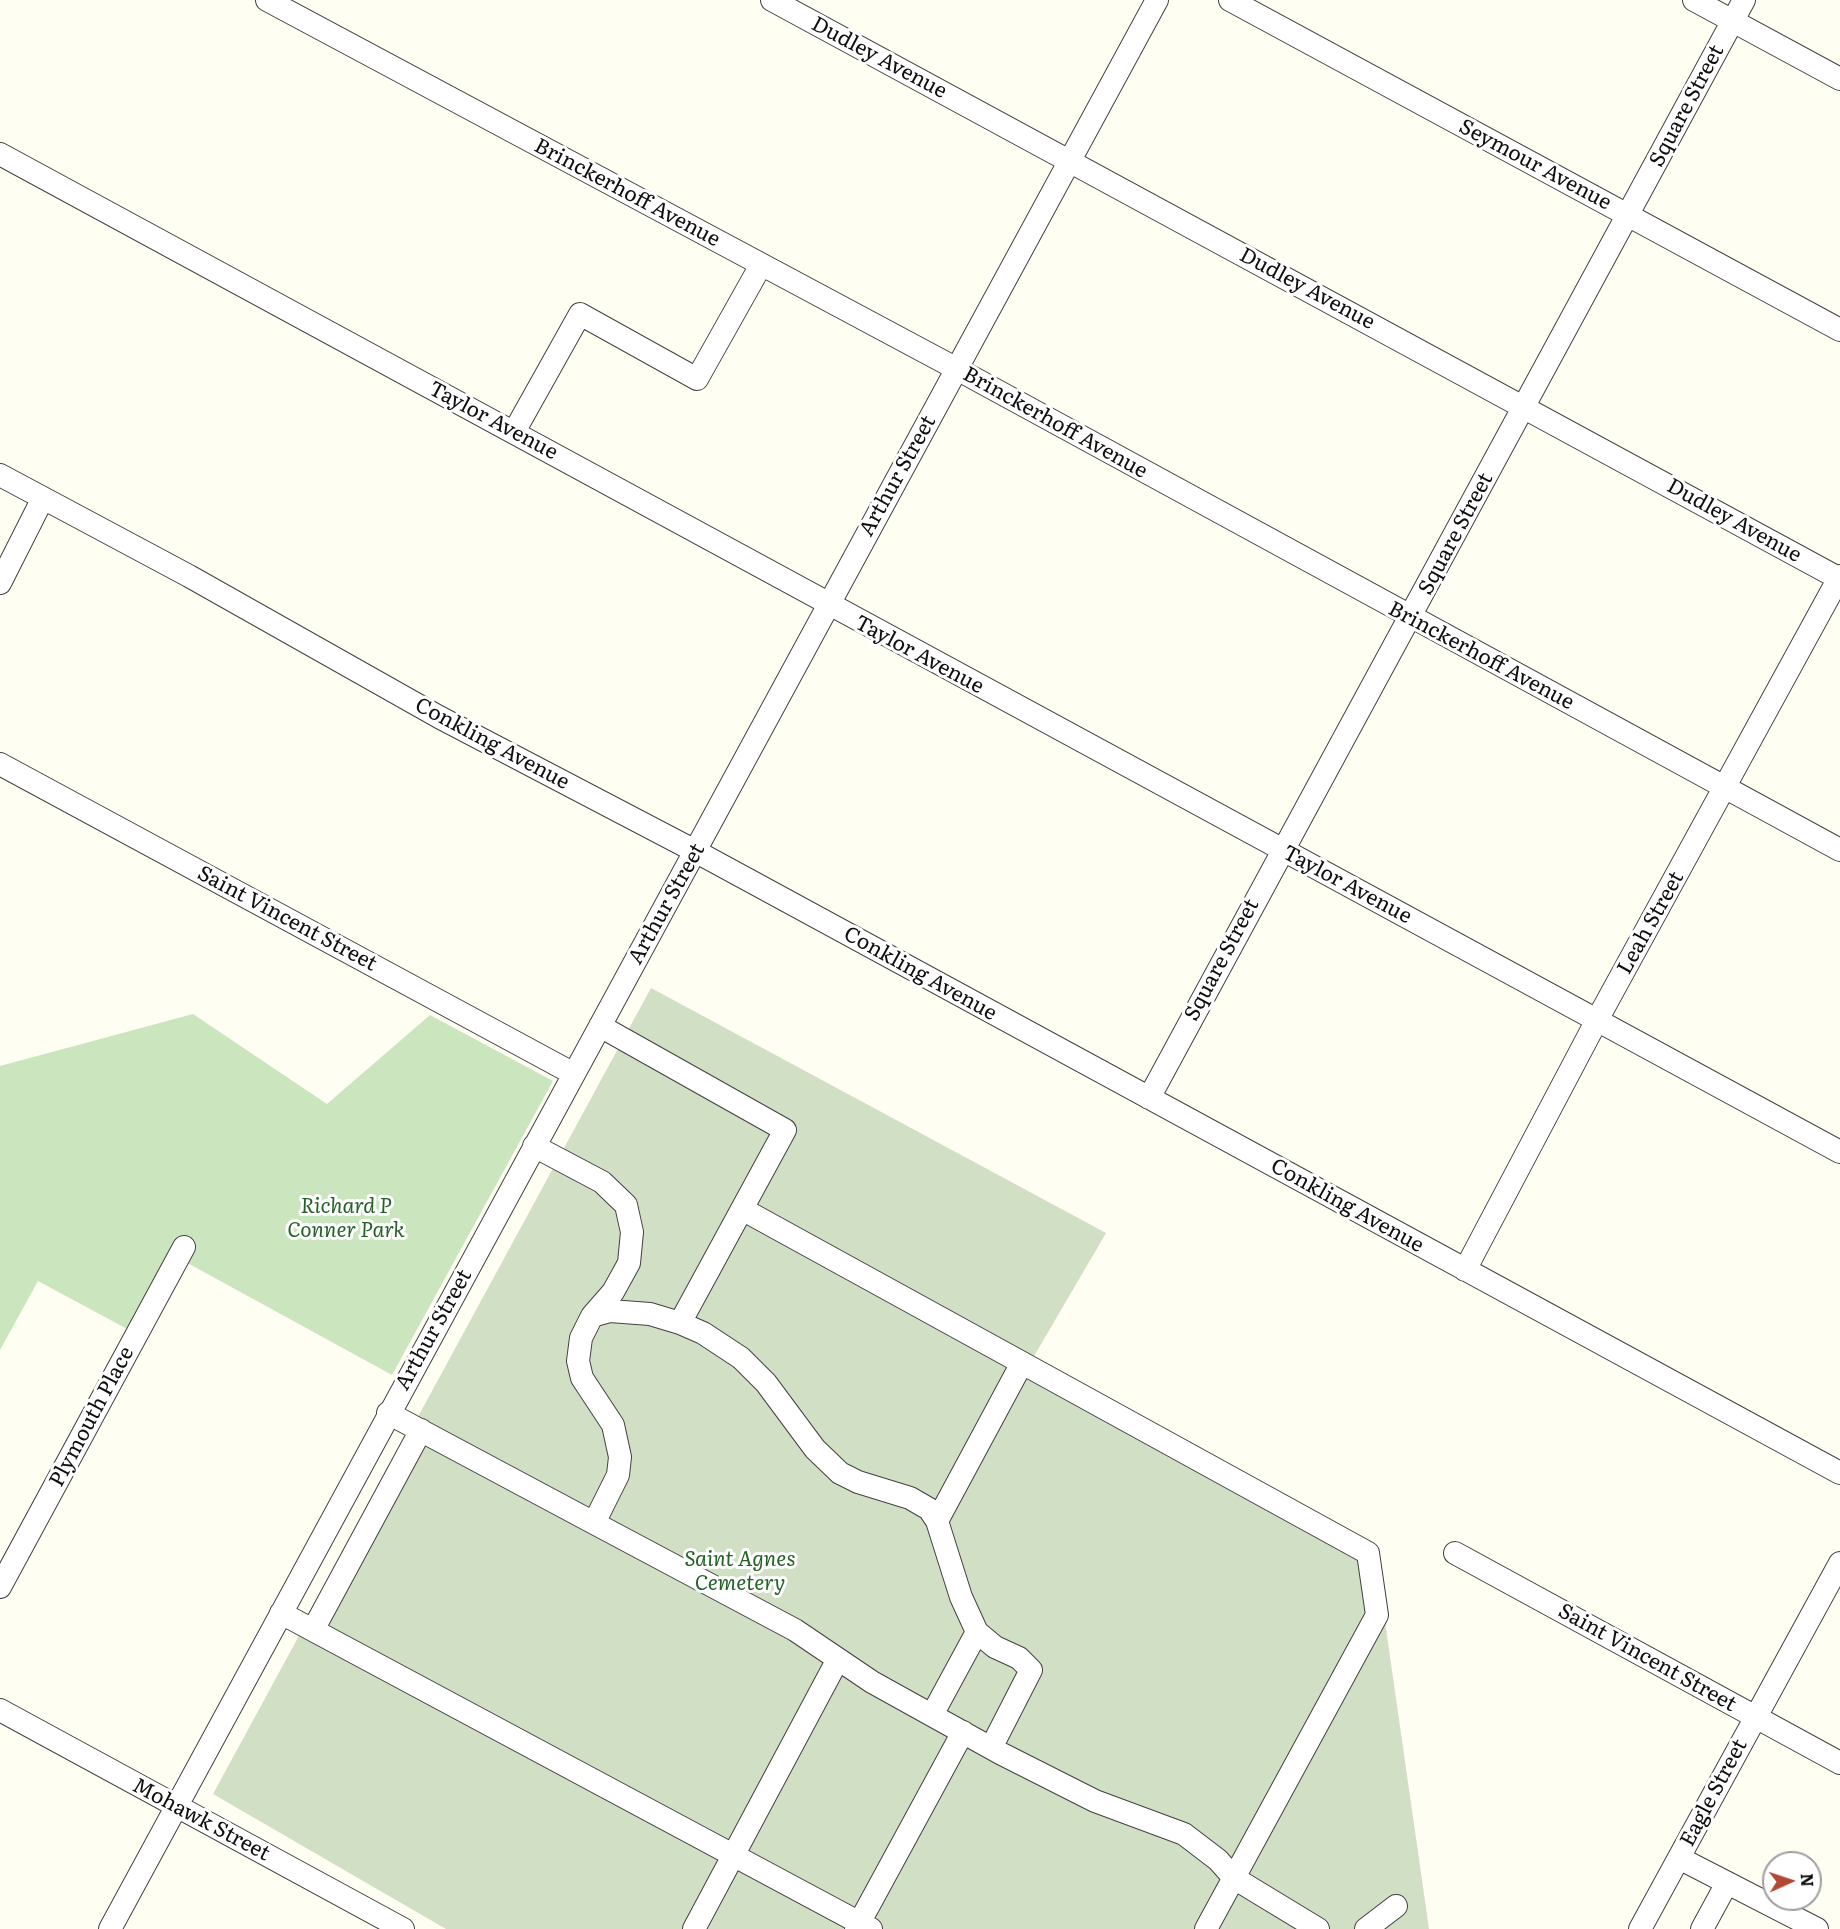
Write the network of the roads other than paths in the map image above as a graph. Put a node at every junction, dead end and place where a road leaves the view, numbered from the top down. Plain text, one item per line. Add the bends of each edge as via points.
1 (267, 0) edge
2 (772, 0) edge
3 (1158, 0) edge
4 (1230, 0) edge
5 (1694, 0) edge
6 (1744, 0) edge
7 (1732, 21) junction
8 (1840, 79) edge
9 (0, 154) edge
10 (1069, 160) junction
11 (1628, 215) junction
12 (761, 265) junction
13 (1840, 330) edge
14 (957, 369) junction
15 (1525, 406) junction
16 (514, 432) junction
17 (0, 475) edge
18 (43, 498) junction
19 (1840, 578) edge
20 (0, 583) edge
21 (828, 605) junction
22 (1410, 617) junction
23 (0, 764) edge
24 (1726, 788) junction
25 (1281, 849) junction
26 (1840, 850) edge
27 (695, 851) junction
28 (1597, 1020) junction
29 (600, 1026) junction
30 (574, 1074) junction
31 (1149, 1098) junction
32 (534, 1146) junction
33 (1840, 1152) edge
34 (742, 1209) junction
35 (184, 1247) dead end
36 (1465, 1270) junction
37 (592, 1316) junction
38 (680, 1323) junction
39 (1022, 1363) junction
40 (388, 1413) junction
41 (421, 1430) junction
42 (1840, 1473) edge
43 (937, 1521) junction
44 (594, 1523) junction
45 (1455, 1553) dead end
46 (1840, 1563) edge
47 (0, 1587) edge
48 (281, 1613) junction
49 (313, 1630) junction
50 (977, 1632) junction
51 (837, 1661) junction
52 (0, 1710) edge
53 (932, 1715) junction
54 (1755, 1717) junction
55 (963, 1732) junction
56 (991, 1748) junction
57 (1840, 1763) edge
58 (177, 1808) junction
59 (734, 1855) junction
60 (1679, 1858) junction
61 (1234, 1878) junction
62 (1727, 1883) junction
63 (1396, 1906) dead end
64 (862, 1927) edge
65 (110, 1929) edge
66 (403, 1929) edge
67 (694, 1929) edge
68 (1206, 1929) edge
69 (1318, 1929) edge
70 (1366, 1929) edge
71 (1641, 1929) edge
72 (1702, 1929) edge
73 (1817, 1929) edge

1 - 12 street, Brinckerhoff Avenue
2 - 10 street, Dudley Avenue
3 - 10 street, Arthur Street
4 - 11 street, Seymour Avenue
5 - 7 street
6 - 7 street, Square Street
7 - 8 street
7 - 11 street, Square Street
9 - 16 street, Taylor Avenue
10 - 14 street, Arthur Street
10 - 15 street, Dudley Avenue
11 - 13 street, Seymour Avenue
11 - 15 street, Square Street
12 - 14 street, Brinckerhoff Avenue
12 - 16 street via 697,379 580,314
14 - 21 street, Arthur Street
14 - 22 street, Brinckerhoff Avenue
15 - 19 street, Dudley Avenue
15 - 22 street, Square Street
16 - 21 street, Taylor Avenue
17 - 18 street, Conkling Avenue
18 - 20 street
18 - 27 street, Conkling Avenue via 439,717
19 - 24 street, Leah Street
21 - 25 street, Taylor Avenue
21 - 27 street, Arthur Street
22 - 24 street, Brinckerhoff Avenue
22 - 25 street, Square Street
23 - 30 street, Saint Vincent Street
24 - 26 street, Brinckerhoff Avenue
24 - 28 street, Leah Street
25 - 28 street, Taylor Avenue
25 - 31 street, Square Street
27 - 29 street, Arthur Street
27 - 31 street, Conkling Avenue
28 - 33 street, Taylor Avenue
28 - 36 street, Leah Street
29 - 30 street, Arthur Street
29 - 34 street via 785,1130
30 - 32 street, Arthur Street
31 - 36 street, Conkling Avenue
32 - 37 street via 602,1182 626,1205 632,1232 629,1263 613,1292
32 - 40 street, Arthur Street
34 - 38 street
34 - 39 street
35 - 47 street, Plymouth Place
36 - 42 street, Conkling Avenue
37 - 38 street via 629,1311
37 - 44 street via 581,1338 578,1361 582,1378 613,1425 620,1457 618,1475
38 - 43 street via 741,1358 766,1383 815,1449 840,1473 910,1498 929,1509
39 - 43 street
39 - 61 street via 1368,1553 1377,1615
40 - 41 street
40 - 48 street, Arthur Street
41 - 44 street
41 - 49 street
43 - 50 street
44 - 51 street via 795,1630
45 - 54 street, Saint Vincent Street
46 - 54 street, Eagle Street
48 - 49 street
48 - 58 street, Arthur Street
49 - 59 street
50 - 53 street
50 - 56 street via 1031,1670
51 - 53 street
51 - 59 street
52 - 58 street, Mohawk Street
53 - 55 street
54 - 57 street, Saint Vincent Street
54 - 60 street, Eagle Street
55 - 56 street
55 - 64 street
56 - 61 street via 1095,1801 1184,1834
58 - 65 street, Arthur Street
58 - 66 street, Mohawk Street
59 - 64 street
59 - 67 street
60 - 62 street
60 - 71 street, Eagle Street
61 - 68 street
61 - 69 street
62 - 72 street
62 - 73 street
63 - 70 street

